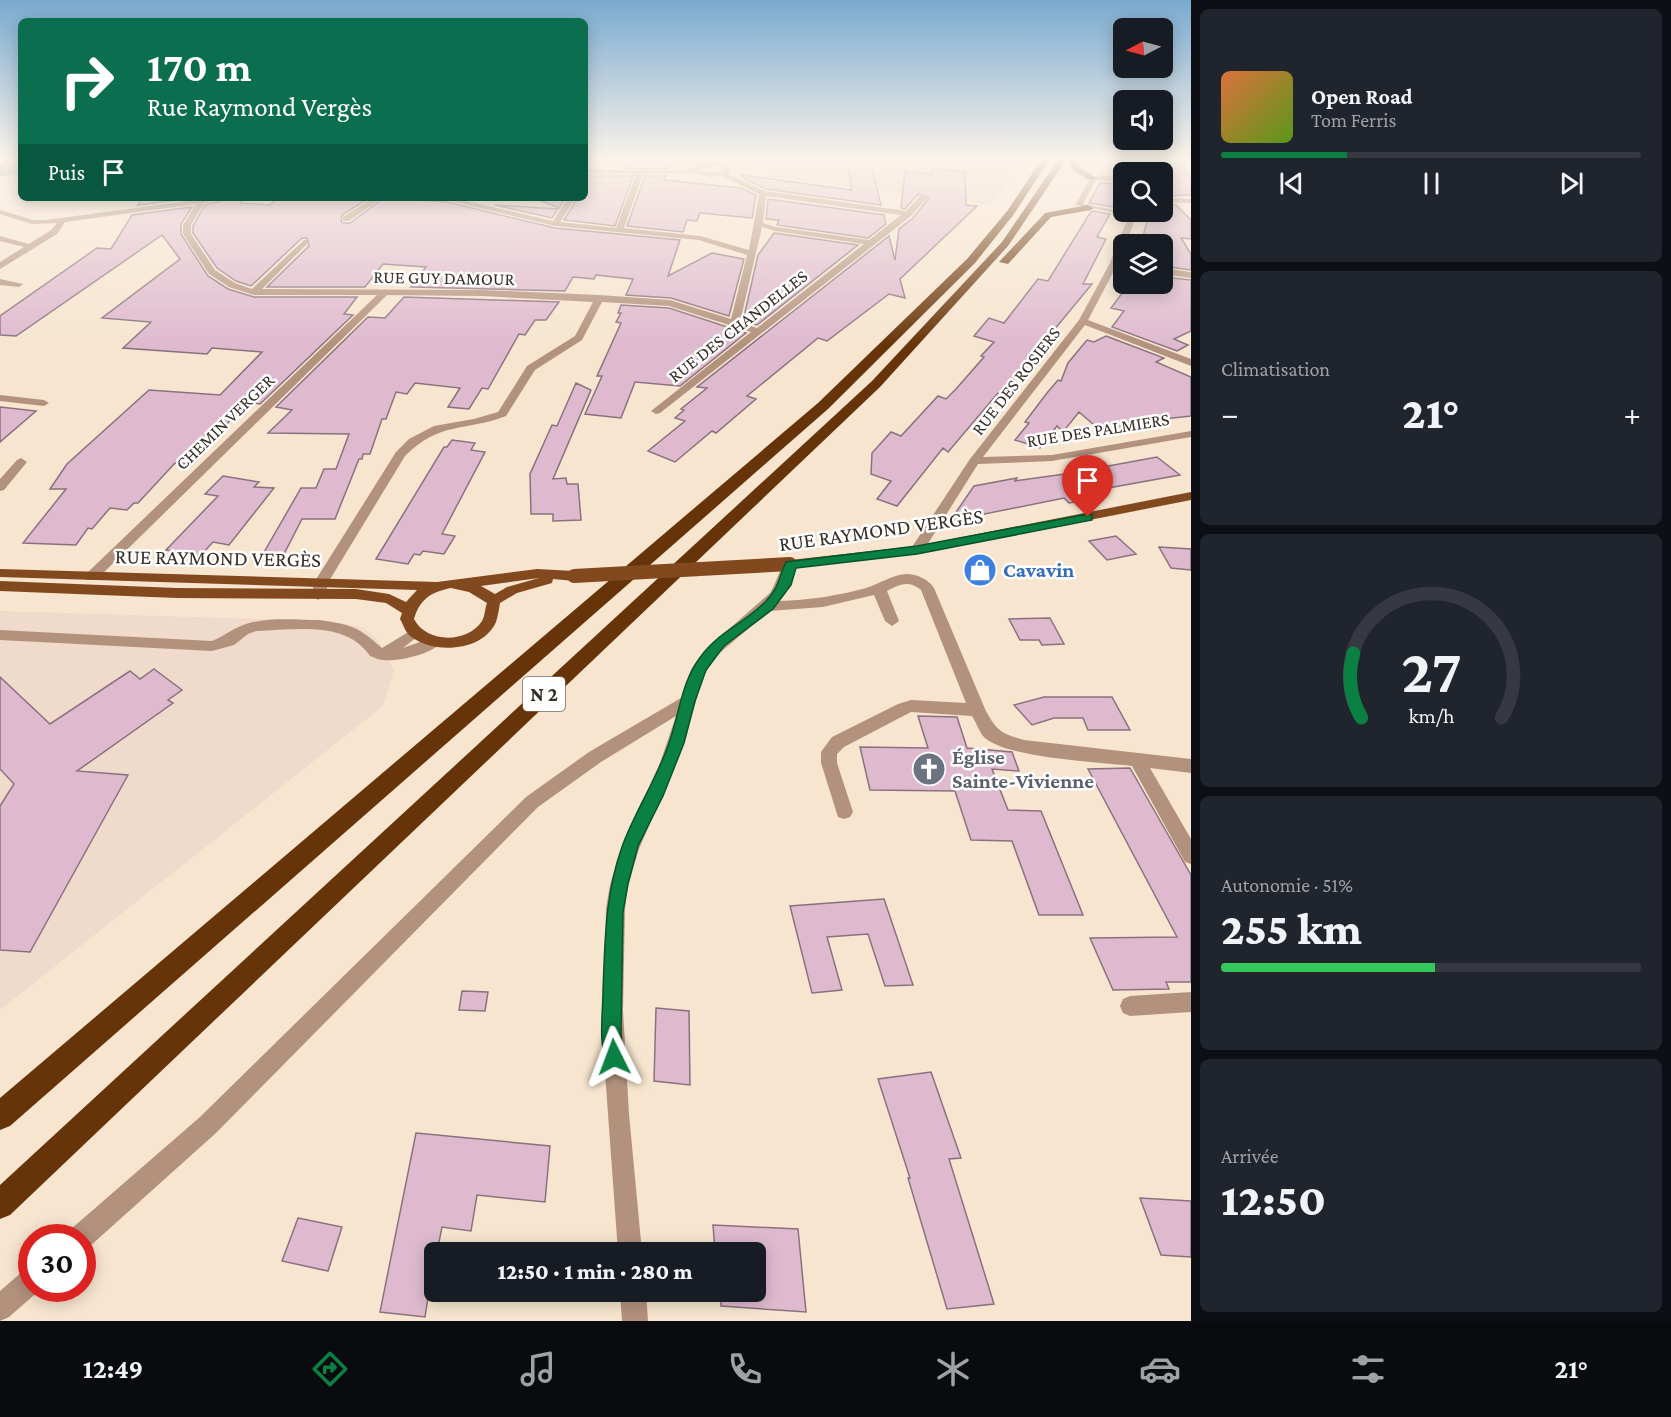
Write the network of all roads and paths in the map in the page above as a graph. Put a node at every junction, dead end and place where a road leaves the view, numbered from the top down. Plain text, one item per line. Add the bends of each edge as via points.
1 (62, 221) edge
2 (189, 222) edge
3 (545, 222) edge
4 (622, 222) edge
5 (898, 222) edge
6 (1003, 222) edge
7 (1021, 222) edge
8 (1042, 222) edge
9 (555, 224) joint
10 (759, 224) joint
11 (619, 230) junction
12 (0, 238) edge
13 (304, 242) dead end
14 (871, 243) junction
15 (31, 247) junction
16 (752, 254) junction
17 (0, 266) edge
18 (1173, 273) edge
19 (1113, 274) edge
20 (1191, 275) edge
21 (0, 282) edge
22 (973, 282) junction
23 (19, 284) dead end
24 (254, 292) junction
25 (383, 294) junction
26 (599, 298) junction
27 (1083, 321) junction
28 (735, 323) junction
29 (758, 330) junction
30 (1190, 361) edge
31 (0, 398) edge
32 (44, 403) dead end
33 (656, 411) dead end
34 (1191, 434) edge
35 (974, 461) junction
36 (21, 462) dead end
37 (0, 487) edge
38 (1191, 496) edge
39 (917, 550) junction
40 (790, 564) junction
41 (0, 573) edge
42 (574, 576) junction
43 (92, 577) junction
44 (463, 584) junction
45 (0, 586) edge
46 (435, 586) junction
47 (320, 588) junction
48 (879, 589) junction
49 (494, 602) junction
50 (769, 606) junction
51 (408, 610) junction
52 (892, 621) dead end
53 (415, 633) junction
54 (0, 635) edge
55 (434, 642) junction
56 (383, 655) junction
57 (688, 701) junction
58 (977, 710) junction
59 (1138, 762) junction
60 (1191, 766) edge
61 (844, 812) dead end
62 (1191, 856) edge
63 (1191, 1002) edge
64 (1130, 1006) dead end
65 (0, 1116) edge
66 (0, 1205) edge
67 (96, 1224) edge
68 (629, 1242) edge
69 (18, 1293) edge
70 (634, 1302) edge
71 (0, 1308) edge
72 (635, 1321) edge

1 - 15 street via 54,232
2 - 24 street, RUE GUY DAMOUR via 187,234 212,272 232,285
3 - 9 street
4 - 11 street
5 - 14 street, RUE DES CHANDELLES
6 - 65 highway, N 2 via 971,261 823,405
7 - 22 highway, N 2
8 - 22 highway via 995,271
9 - 11 street
10 - 14 street
10 - 16 street
11 - 16 street via 700,238
12 - 15 street
13 - 24 street
14 - 29 street, RUE DES CHANDELLES
15 - 17 street
16 - 28 street
18 - 20 street
19 - 27 street, RUE DES ROSIERS
21 - 23 street
22 - 66 highway, N 2 via 876,384
24 - 25 street, RUE GUY DAMOUR
25 - 26 street, RUE GUY DAMOUR
25 - 43 street, CHEMIN VERGER
26 - 28 street, RUE GUY DAMOUR via 670,303
26 - 47 street via 579,338 531,368 502,414 488,420 446,425 409,443
27 - 30 street
27 - 35 street, RUE DES ROSIERS
28 - 29 street, RUE GUY DAMOUR
29 - 33 street, RUE DES CHANDELLES
31 - 32 street
34 - 35 street, RUE DES PALMIERS via 1052,458
35 - 39 street, RUE DES ROSIERS
36 - 37 street
38 - 39 main road, RUE RAYMOND VERGÈS
39 - 40 main road, RUE RAYMOND VERGÈS
40 - 42 main road, RUE RAYMOND VERGÈS, bridge
40 - 50 street via 785,585
41 - 43 main road, RUE RAYMOND VERGÈS
42 - 44 main road, RUE RAYMOND VERGÈS via 537,573
42 - 49 main road, RUE RAYMOND VERGÈS via 529,584
43 - 47 main road, RUE RAYMOND VERGÈS
44 - 46 main road
44 - 49 main road via 480,590
45 - 47 main road, RUE RAYMOND VERGÈS via 177,593
46 - 47 main road, RUE RAYMOND VERGÈS
46 - 51 main road via 421,594
47 - 51 main road, RUE RAYMOND VERGÈS via 389,599
48 - 50 street via 806,606
48 - 52 street
48 - 58 street via 901,579 920,581 927,588
49 - 55 main road via 491,622 480,633 466,640
50 - 57 street via 719,643 700,668
51 - 53 main road via 409,628
53 - 55 main road
53 - 56 street
54 - 56 street via 212,646 256,626 320,625 348,628
55 - 56 street via 405,655
57 - 67 street via 595,757 532,802 208,1125
57 - 68 street via 655,796 630,846 614,912 612,1035
58 - 59 street via 989,732 1000,740 1024,747
58 - 61 street via 911,706 838,742 829,752 829,763
59 - 60 street
59 - 62 street
63 - 64 street
69 - 71 street
70 - 72 street

